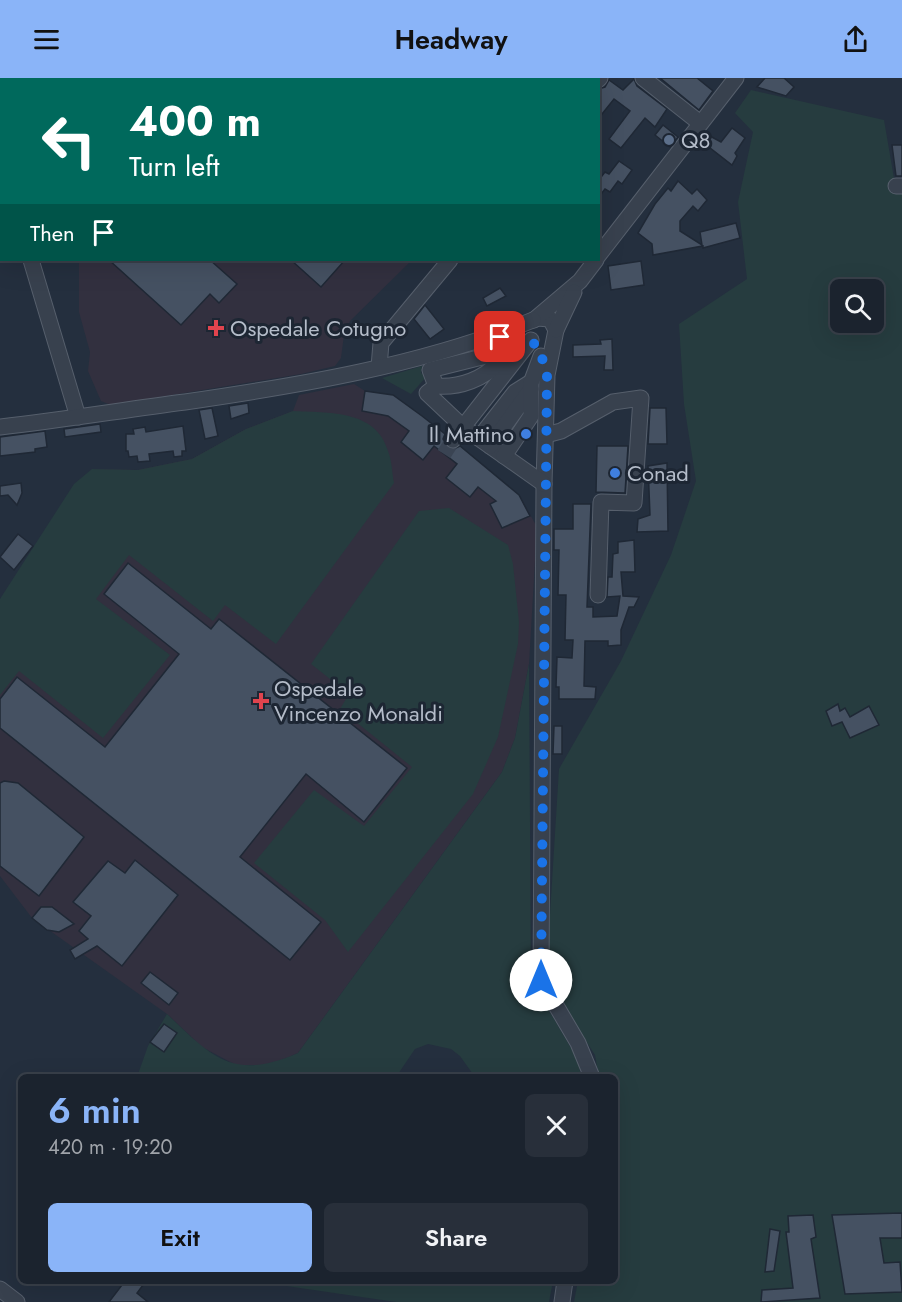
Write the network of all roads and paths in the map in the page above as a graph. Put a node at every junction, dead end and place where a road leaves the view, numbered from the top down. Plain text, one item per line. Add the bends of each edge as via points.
1 (643, 78) edge
2 (736, 78) edge
3 (700, 123) junction
4 (600, 254) edge
5 (30, 261) edge
6 (449, 261) edge
7 (595, 261) edge
8 (579, 281) junction
9 (535, 319) junction
10 (555, 333) junction
11 (487, 338) junction
12 (381, 343) junction
13 (536, 346) junction
14 (379, 367) junction
15 (354, 373) junction
16 (547, 375) junction
17 (531, 385) junction
18 (436, 386) dead end
19 (78, 417) junction
20 (0, 427) edge
21 (463, 427) junction
22 (546, 435) junction
23 (453, 440) tunnel mouth
24 (485, 442) junction
25 (504, 456) junction
26 (544, 484) junction
27 (598, 595) dead end
28 (591, 1074) edge
29 (565, 1284) edge
30 (0, 1289) edge
31 (17, 1302) edge
32 (562, 1302) edge

1 - 3 street
2 - 3 street
3 - 4 street
5 - 19 street
6 - 12 street
7 - 8 street
8 - 9 street
8 - 10 street
9 - 10 street via 550,319
9 - 11 street
9 - 13 street via 528,329
10 - 13 street via 546,344
10 - 16 street
11 - 13 street
11 - 14 street
12 - 14 street
12 - 15 street
13 - 16 street
13 - 17 street
13 - 21 street
14 - 15 street
15 - 19 street
16 - 22 street
17 - 24 street via 515,392
17 - 25 street via 531,416
18 - 21 street via 428,393
19 - 20 street
21 - 23 street
21 - 24 street
22 - 26 street
22 - 27 street via 561,431 613,402 641,398 633,503 601,502
24 - 25 street
25 - 26 street
26 - 28 street via 541,980 578,1043
29 - 32 street
30 - 31 street

